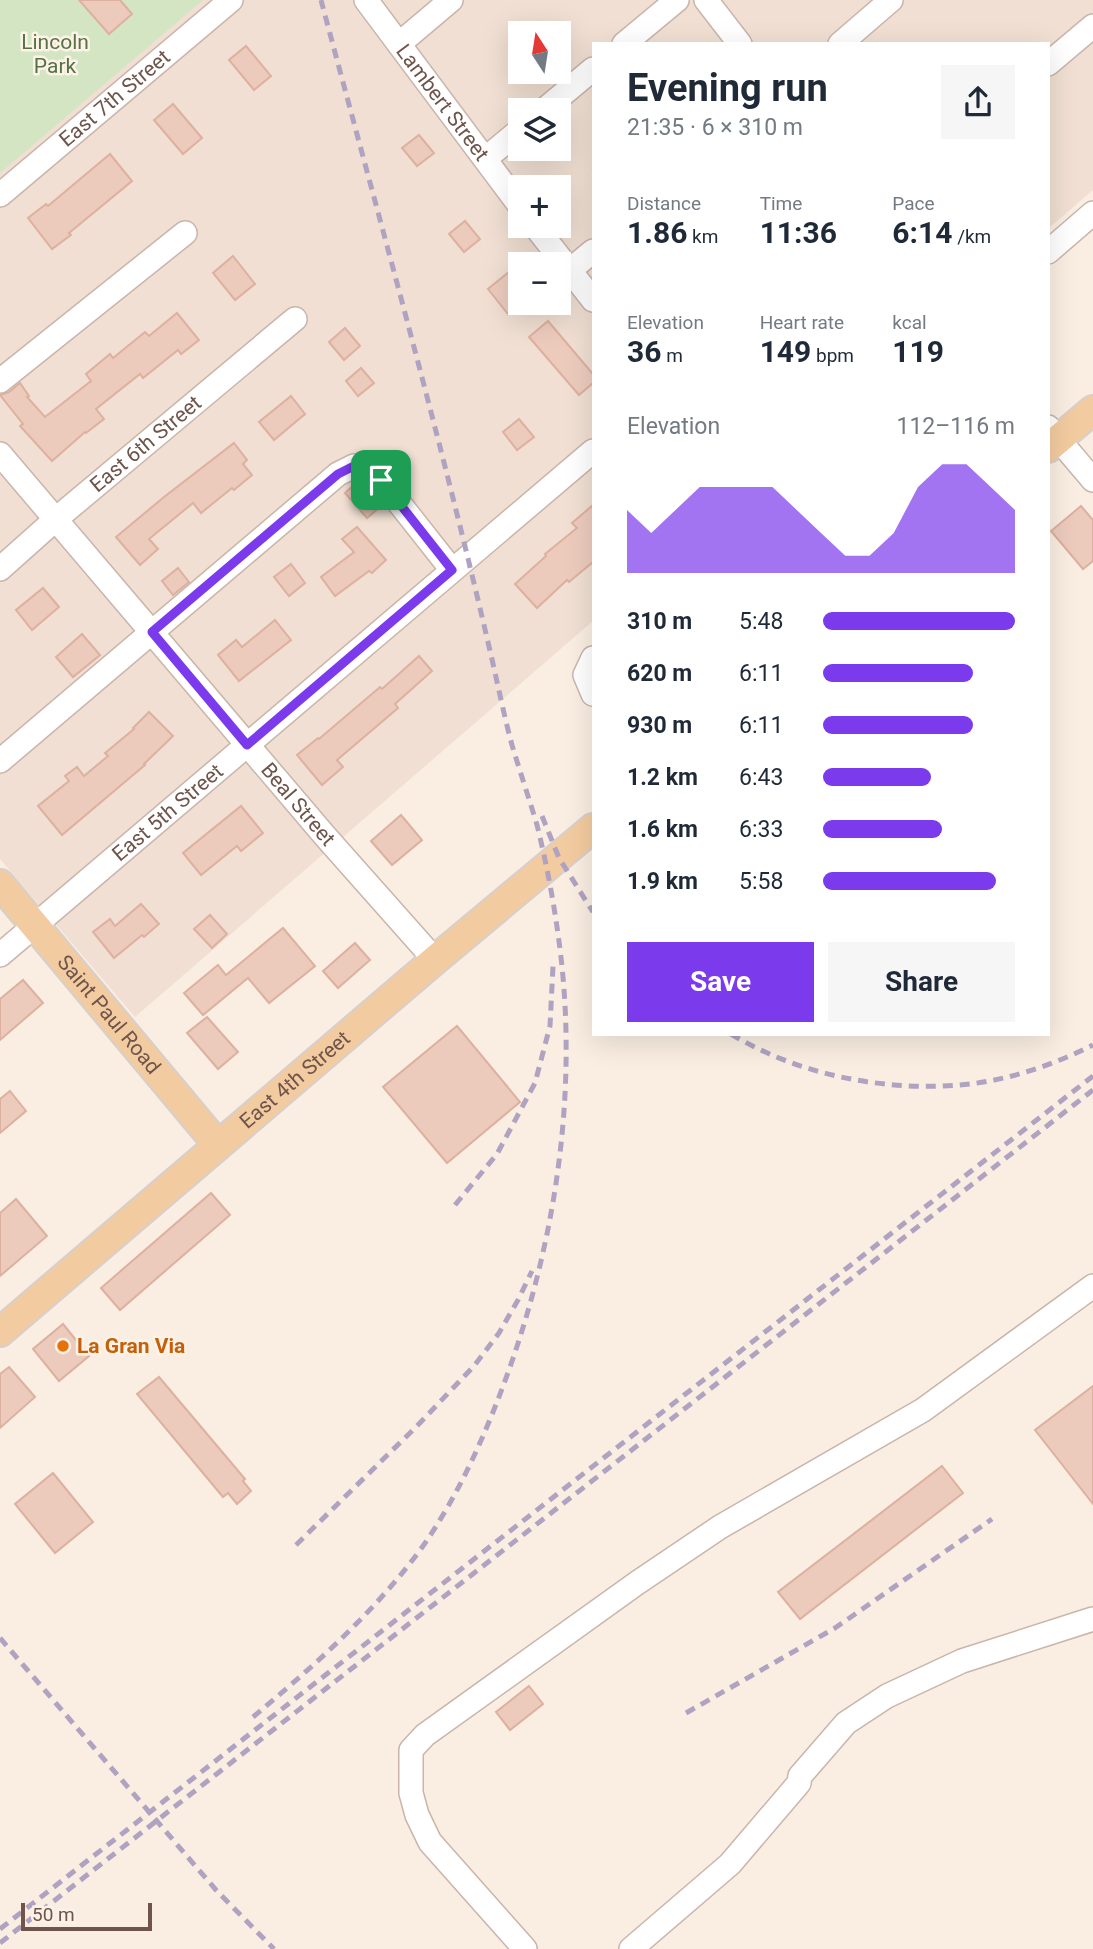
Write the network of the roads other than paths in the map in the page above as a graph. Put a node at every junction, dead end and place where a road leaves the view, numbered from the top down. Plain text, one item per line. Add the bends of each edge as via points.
1 (231, 0) edge
2 (366, 0) edge
3 (451, 0) edge
4 (677, 0) edge
5 (706, 0) edge
6 (891, 0) edge
7 (1093, 26) edge
8 (626, 42) edge
9 (738, 42) edge
10 (842, 42) edge
11 (398, 44) junction
12 (1050, 62) edge
13 (592, 70) edge
14 (558, 98) edge
15 (508, 140) edge
16 (485, 159) junction
17 (508, 190) edge
18 (0, 195) edge
19 (1093, 213) edge
20 (185, 233) dead end
21 (544, 238) edge
22 (1050, 250) edge
23 (555, 252) edge
24 (592, 252) edge
25 (571, 269) edge
26 (571, 273) edge
27 (592, 299) edge
28 (295, 319) dead end
29 (0, 382) edge
30 (1093, 410) edge
31 (1052, 438) edge
32 (592, 452) edge
33 (0, 454) edge
34 (1093, 480) edge
35 (56, 519) junction
36 (0, 569) edge
37 (452, 570) junction
38 (152, 632) junction
39 (592, 660) edge
40 (592, 692) edge
41 (247, 745) junction
42 (0, 761) edge
43 (592, 829) edge
44 (0, 884) edge
45 (34, 925) junction
46 (0, 956) edge
47 (435, 960) junction
48 (218, 1144) junction
49 (1093, 1286) edge
50 (0, 1332) edge
51 (1093, 1619) edge
52 (525, 1949) edge
53 (631, 1949) edge

1 - 18 street, East 7th Street
2 - 11 street, Lambert Street
3 - 11 street
4 - 8 street
5 - 9 street
6 - 10 street
7 - 12 street
11 - 16 street, Lambert Street
13 - 14 street
15 - 16 street
16 - 17 street, Lambert Street
19 - 22 street
20 - 29 street
21 - 23 street
24 - 25 street
26 - 27 street
28 - 35 street, East 6th Street
30 - 31 main road
31 - 34 street
32 - 37 street, East 5th Street
33 - 35 street, Beal Street
35 - 36 street, East 6th Street
35 - 38 street, Beal Street
37 - 38 street via 381,480 354,466 338,474
37 - 41 street, East 5th Street
38 - 41 street, Beal Street
38 - 42 street
39 - 40 street via 585,676
41 - 45 street, East 5th Street
41 - 47 street, Beal Street
43 - 47 main road, East 4th Street
44 - 45 main road, Saint Paul Road
45 - 46 street, East 5th Street
45 - 48 main road, Saint Paul Road
47 - 48 main road, East 4th Street
48 - 50 main road, East 4th Street
49 - 52 street via 923,1410 720,1527 637,1583 425,1735 411,1751 411,1793 430,1842
51 - 53 street via 962,1661 887,1696 846,1723 730,1864

